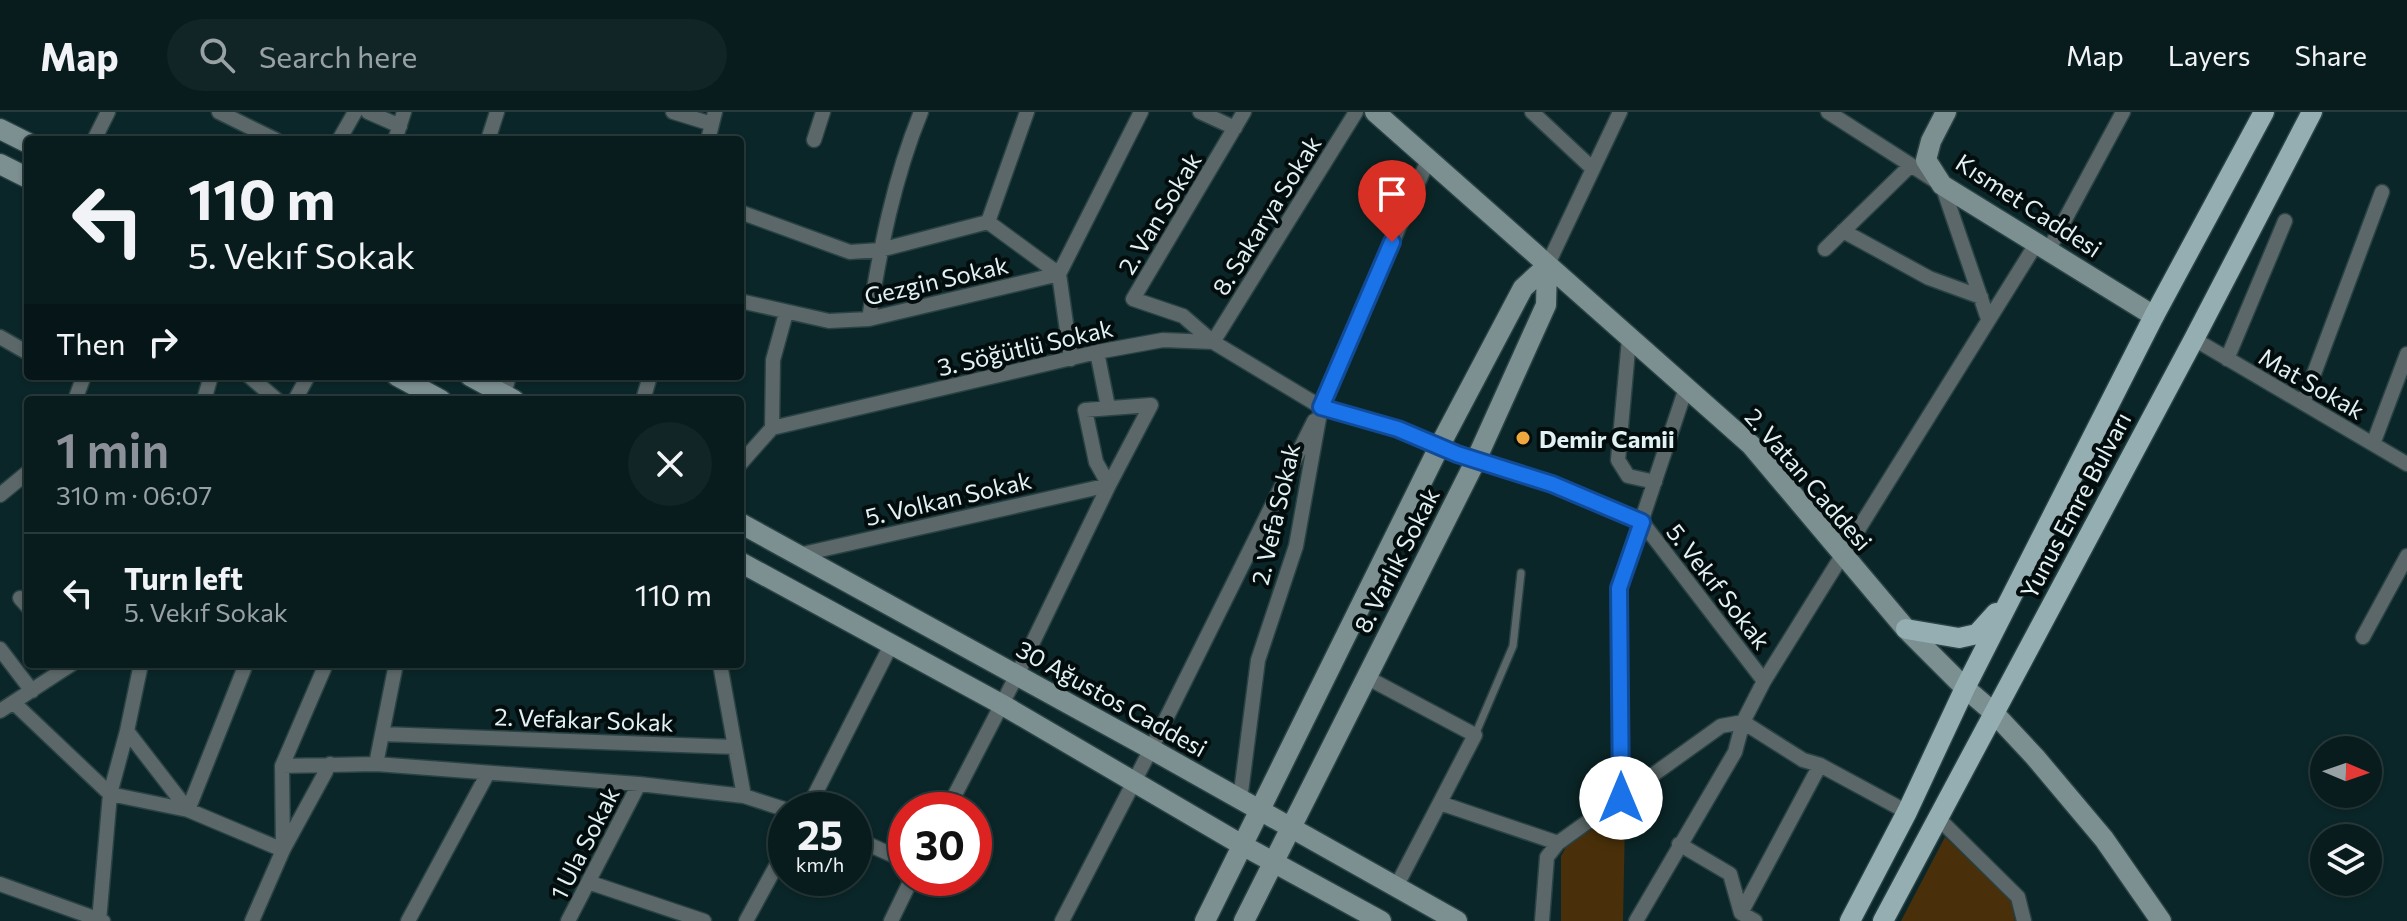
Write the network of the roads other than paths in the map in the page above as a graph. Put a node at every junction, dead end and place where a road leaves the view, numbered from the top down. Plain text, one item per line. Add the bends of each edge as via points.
1 (108, 112) edge
2 (219, 112) edge
3 (355, 112) edge
4 (368, 112) edge
5 (497, 112) edge
6 (673, 112) edge
7 (823, 112) edge
8 (921, 112) edge
9 (1027, 112) edge
10 (1141, 112) edge
11 (1200, 112) edge
12 (1244, 112) edge
13 (1356, 112) edge
14 (1375, 112) edge
15 (1532, 112) edge
16 (1620, 112) edge
17 (1828, 112) edge
18 (1946, 112) edge
19 (2123, 112) edge
20 (2264, 112) edge
21 (2312, 112) edge
22 (714, 118) edge
23 (400, 126) edge
24 (1235, 128) junction
25 (0, 129) edge
26 (96, 136) edge
27 (268, 136) edge
28 (341, 136) edge
29 (489, 136) edge
30 (814, 140) dead end
31 (24, 141) edge
32 (1428, 160) junction
33 (0, 164) edge
34 (1911, 165) junction
35 (1593, 169) junction
36 (24, 176) edge
37 (1942, 185) junction
38 (2382, 192) dead end
39 (744, 213) edge
40 (2285, 221) dead end
41 (988, 222) junction
42 (1843, 231) junction
43 (2042, 247) junction
44 (1825, 249) dead end
45 (880, 250) junction
46 (1547, 266) junction
47 (1059, 274) junction
48 (1981, 297) junction
49 (744, 302) edge
50 (786, 313) junction
51 (2154, 316) junction
52 (869, 319) junction
53 (1988, 319) junction
54 (0, 337) edge
55 (1629, 339) junction
56 (2194, 339) junction
57 (1213, 342) junction
58 (24, 351) edge
59 (1097, 352) junction
60 (2407, 354) edge
61 (1071, 359) junction
62 (2227, 359) junction
63 (254, 380) edge
64 (404, 380) edge
65 (481, 380) edge
66 (1686, 388) junction
67 (509, 390) edge
68 (272, 396) edge
69 (434, 396) edge
70 (2303, 403) junction
71 (1108, 407) junction
72 (1321, 407) junction
73 (772, 428) junction
74 (2373, 444) junction
75 (1439, 447) junction
76 (744, 460) edge
77 (1476, 460) junction
78 (2407, 464) edge
79 (24, 475) edge
80 (1655, 482) junction
81 (1109, 485) junction
82 (0, 495) edge
83 (1642, 522) junction
84 (744, 525) edge
85 (798, 555) junction
86 (1842, 556) junction
87 (2407, 556) edge
88 (744, 564) edge
89 (1521, 573) dead end
90 (2023, 578) junction
91 (1906, 629) junction
92 (2363, 637) dead end
93 (891, 645) junction
94 (0, 649) edge
95 (66, 668) edge
96 (140, 668) edge
97 (244, 668) edge
98 (324, 668) edge
99 (395, 668) edge
100 (721, 668) edge
101 (1017, 675) junction
102 (1366, 677) junction
103 (1764, 681) junction
104 (1965, 688) junction
105 (32, 691) junction
106 (14, 703) junction
107 (1001, 704) junction
108 (0, 711) edge
109 (1993, 712) junction
110 (1743, 722) junction
111 (127, 731) junction
112 (382, 734) junction
113 (1475, 735) junction
114 (735, 747) junction
115 (330, 764) junction
116 (376, 764) junction
117 (1142, 765) junction
118 (1820, 765) junction
119 (282, 766) junction
120 (488, 773) junction
121 (639, 784) junction
122 (816, 792) edge
123 (956, 792) edge
124 (110, 794) junction
125 (744, 796) junction
126 (1621, 798) junction
127 (1240, 800) junction
128 (1440, 803) junction
129 (768, 804) edge
130 (188, 810) junction
131 (1259, 810) junction
132 (1907, 812) junction
133 (1939, 819) junction
134 (1291, 827) junction
135 (1558, 843) junction
136 (1679, 844) junction
137 (1242, 845) junction
138 (283, 850) junction
139 (1274, 863) junction
140 (768, 881) edge
141 (588, 882) junction
142 (0, 884) edge
143 (1396, 887) junction
144 (903, 896) edge
145 (1741, 913) junction
146 (1351, 914) edge
147 (2156, 918) edge
148 (101, 921) edge
149 (252, 921) edge
150 (408, 921) edge
151 (568, 921) edge
152 (704, 921) edge
153 (746, 921) edge
154 (891, 921) edge
155 (1062, 921) edge
156 (1205, 921) edge
157 (1244, 921) edge
158 (1381, 921) edge
159 (1457, 921) edge
160 (1542, 921) edge
161 (1636, 921) edge
162 (1755, 921) edge
163 (1850, 921) edge
164 (1883, 921) edge
165 (2024, 921) edge

1 - 26 street
2 - 27 street
3 - 28 street
4 - 23 street
5 - 29 street
6 - 22 street
7 - 30 street
8 - 45 street
9 - 41 street
10 - 47 street
11 - 24 street
12 - 24 street, 2. Van Sokak
13 - 57 street, 8. Sakarya Sokak
14 - 32 main road, 2. Vatan Caddesi
15 - 35 street
16 - 35 street, 8. Varlık Sokak
17 - 34 street
18 - 37 main road, Kısmet Caddesi via 1926,160
19 - 43 street
20 - 51 main road, Yunus Emre Bulvarı
21 - 56 main road, Yunus Emre Bulvarı
24 - 57 street, 2. Van Sokak via 1133,299 1183,316
25 - 31 main road
32 - 46 main road, 2. Vatan Caddesi
32 - 72 street, 2. Vefa Sokak
33 - 36 main road
34 - 37 street
34 - 42 street
35 - 46 street, 8. Varlık Sokak
37 - 43 main road, Kısmet Caddesi
37 - 48 street
38 - 70 street
39 - 45 street via 850,252
40 - 62 street
41 - 45 street
41 - 47 street
42 - 44 street
42 - 48 street via 1929,278
43 - 51 main road, Kısmet Caddesi
43 - 53 street
45 - 52 street
46 - 55 main road, 2. Vatan Caddesi
46 - 75 main road, 8. Varlık Sokak via 1523,288
46 - 77 main road, 8. Varlık Sokak via 1546,305
47 - 52 street, Gezgin Sokak
47 - 61 street
48 - 53 street
49 - 50 street, Gezgin Sokak
50 - 52 street, Gezgin Sokak via 829,321
50 - 73 street via 773,360
51 - 90 main road, Yunus Emre Bulvarı
53 - 86 street
54 - 58 street
55 - 66 main road, 2. Vatan Caddesi
55 - 80 street via 1618,460 1628,476
56 - 62 street, Mat Sokak
56 - 109 main road, Yunus Emre Bulvarı
57 - 59 street, 3. Söğütlü Sokak via 1163,340
57 - 72 street, 3. Söğütlü Sokak
59 - 61 street, 3. Söğütlü Sokak
59 - 71 street
60 - 74 street
61 - 73 street, 3. Söğütlü Sokak
62 - 70 street, Mat Sokak
63 - 68 street
64 - 69 main road
65 - 67 main road
66 - 80 street
66 - 86 main road, 2. Vatan Caddesi via 1751,445
70 - 74 street, Mat Sokak
71 - 81 street via 1085,410 1096,462
71 - 81 street via 1151,405
72 - 75 street, 5. Vekıf Sokak
72 - 117 street
72 - 127 street, 2. Vefa Sokak via 1296,546 1258,660
73 - 76 street
74 - 78 street, Mat Sokak
75 - 77 street, 5. Vekıf Sokak
75 - 131 main road, 8. Varlık Sokak
77 - 83 street, 5. Vekıf Sokak via 1552,484
77 - 102 main road, 8. Varlık Sokak
79 - 82 street
80 - 83 street
81 - 85 street, 5. Volkan Sokak
81 - 101 street
83 - 103 street, 5. Vekıf Sokak
83 - 126 street via 1619,588
84 - 85 main road, 30 Ağustos Caddesi
85 - 101 main road, 30 Ağustos Caddesi
86 - 91 main road, 2. Vatan Caddesi
86 - 103 street
87 - 92 street
88 - 93 main road, 30 Ağustos Caddesi
89 - 113 lane via 1513,646
90 - 91 main road via 1977,634 1959,638
90 - 104 main road, Yunus Emre Bulvarı
91 - 104 main road, 2. Vatan Caddesi
93 - 107 main road, 30 Ağustos Caddesi
93 - 122 street
94 - 105 street
95 - 105 street
96 - 111 street
97 - 130 street
98 - 119 street
99 - 112 street
100 - 114 street
101 - 107 street
101 - 117 main road, 30 Ağustos Caddesi
102 - 113 street
102 - 134 main road, 8. Varlık Sokak
103 - 110 street
104 - 109 main road, 2. Vatan Caddesi
104 - 132 main road, Yunus Emre Bulvarı
105 - 106 street
106 - 108 street
106 - 124 street
107 - 117 main road, 30 Ağustos Caddesi
107 - 123 street
109 - 133 main road, Yunus Emre Bulvarı
109 - 147 main road, 2. Vatan Caddesi via 2104,839
110 - 118 street
110 - 126 street via 1721,726
110 - 136 street via 1735,752
111 - 124 street
111 - 130 street
112 - 114 street, 2. Vefakar Sokak
112 - 116 street
113 - 128 street
114 - 125 street
115 - 116 street
115 - 119 street
115 - 138 street
116 - 120 street
117 - 127 main road, 30 Ağustos Caddesi
117 - 137 main road, 30 Ağustos Caddesi
117 - 155 street
118 - 132 street
118 - 145 street
119 - 138 street
120 - 121 street
120 - 150 street
121 - 125 street
121 - 141 street, 1 Ula Sokak
124 - 130 street
124 - 148 street
125 - 129 street
126 - 135 street
127 - 131 main road, 30 Ağustos Caddesi
128 - 135 street
128 - 143 street
130 - 138 street
131 - 134 main road, 30 Ağustos Caddesi
131 - 137 main road, 8. Varlık Sokak
132 - 163 main road, Yunus Emre Bulvarı
133 - 164 main road, Yunus Emre Bulvarı
133 - 165 street via 2018,897
134 - 139 main road, 8. Varlık Sokak
134 - 143 main road, 30 Ağustos Caddesi
135 - 160 street via 1547,857
136 - 145 street via 1730,874
136 - 161 street
137 - 139 main road, 30 Ağustos Caddesi
137 - 156 main road, 8. Varlık Sokak
138 - 149 street
139 - 146 main road, 30 Ağustos Caddesi
139 - 157 main road, 8. Varlık Sokak
140 - 153 street
141 - 151 street, 1 Ula Sokak
141 - 152 street
142 - 148 street
143 - 159 main road, 30 Ağustos Caddesi
144 - 154 street
145 - 162 street
146 - 158 main road, 30 Ağustos Caddesi

